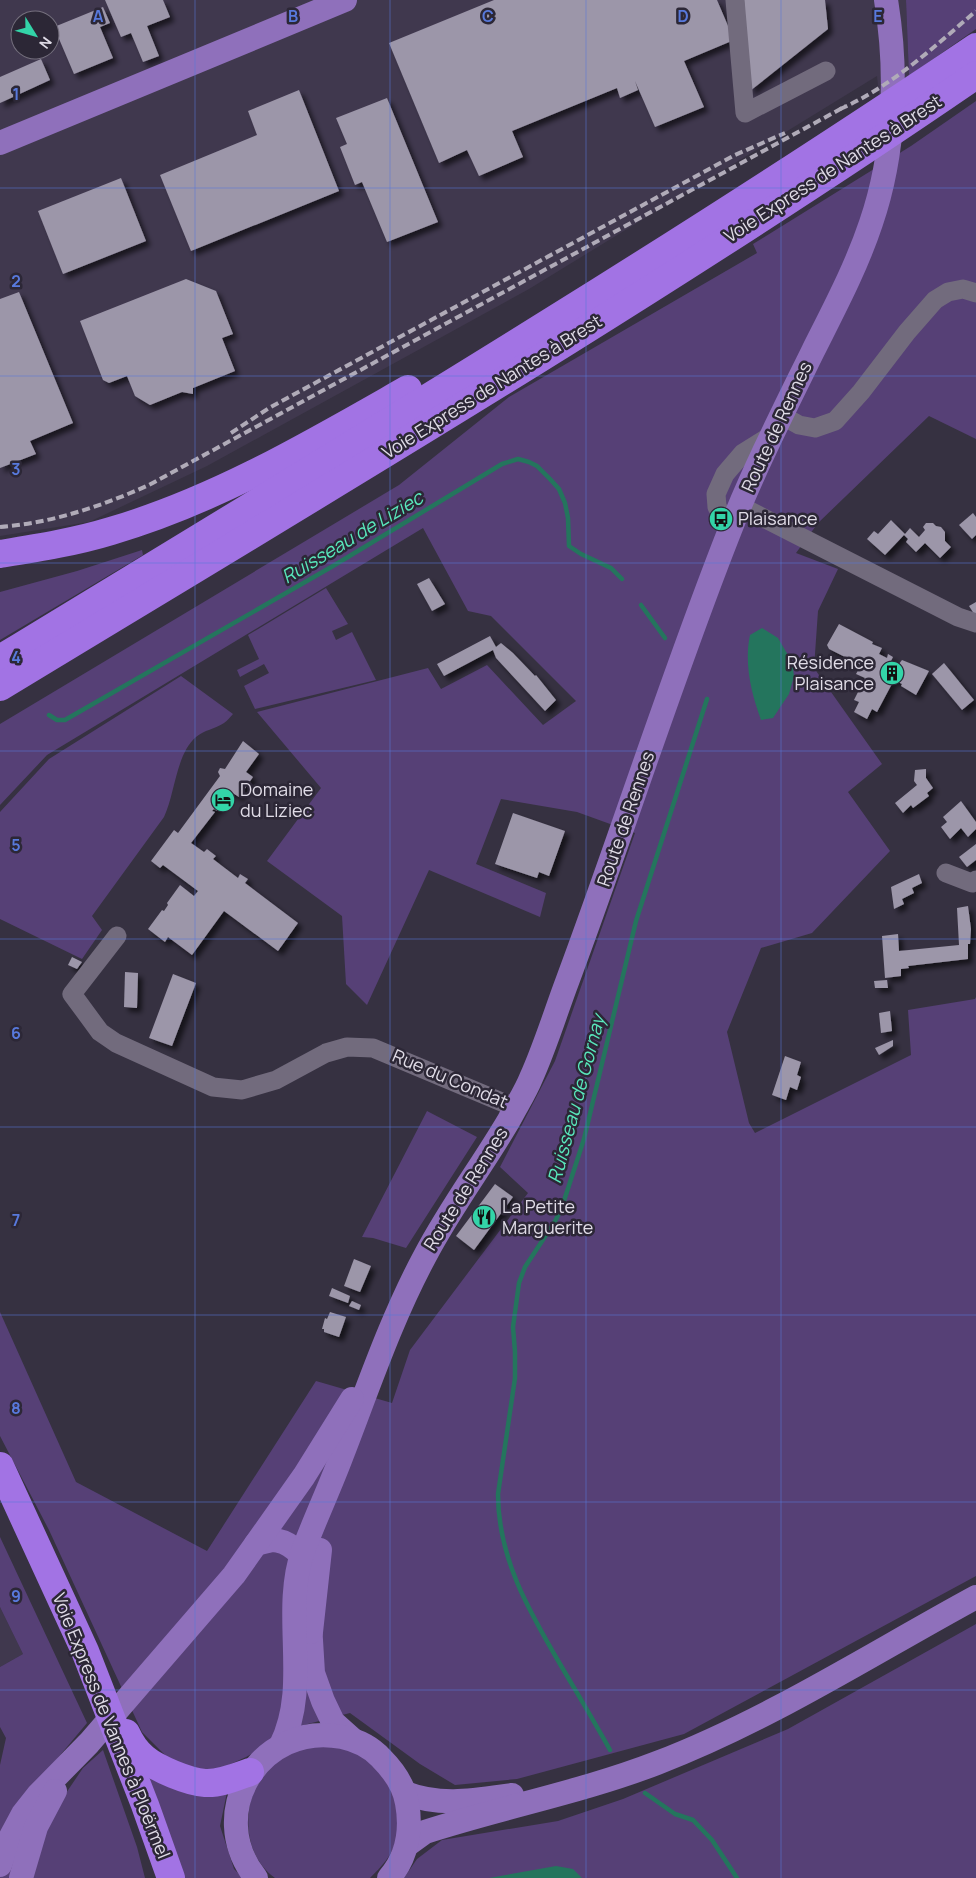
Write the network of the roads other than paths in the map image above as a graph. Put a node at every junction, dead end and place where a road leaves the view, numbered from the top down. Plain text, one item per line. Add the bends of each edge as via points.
1 (345, 0) edge
2 (735, 0) edge
3 (886, 0) edge
4 (976, 47) edge
5 (826, 71) dead end
6 (976, 75) edge
7 (0, 143) edge
8 (976, 293) edge
9 (552, 322) junction
10 (776, 425) junction
11 (740, 506) junction
12 (731, 528) junction
13 (0, 554) edge
14 (976, 623) edge
15 (0, 659) edge
16 (0, 687) edge
17 (946, 874) dead end
18 (976, 880) edge
19 (117, 936) dead end
20 (516, 1108) junction
21 (380, 1356) junction
22 (340, 1460) junction
23 (0, 1466) edge
24 (0, 1495) edge
25 (256, 1544) junction
26 (302, 1556) junction
27 (234, 1575) junction
28 (976, 1597) edge
29 (294, 1605) junction
30 (311, 1632) junction
31 (85, 1651) junction
32 (352, 1740) junction
33 (281, 1745) junction
34 (71, 1764) junction
35 (250, 1772) junction
36 (596, 1783) junction
37 (406, 1793) junction
38 (407, 1845) junction
39 (0, 1865) edge
40 (251, 1874) edge
41 (21, 1878) edge
42 (162, 1878) edge
43 (171, 1878) edge
44 (389, 1878) edge

1 - 7 main road
2 - 5 street via 745,113
3 - 10 main road, Route de Rennes via 893,65 891,119 885,165 872,219 851,274
4 - 9 highway, Voie Express de Nantes à Brest via 788,172
6 - 16 highway, Voie Express de Nantes à Brest via 620,307
8 - 10 street via 963,290 948,292 935,300 835,421 815,428
9 - 13 highway via 523,324 242,480 112,530
9 - 15 highway, Voie Express de Nantes à Brest
10 - 11 main road, Route de Rennes
10 - 12 street via 743,453 725,474 716,494 717,508
11 - 12 main road, Route de Rennes
11 - 14 street via 958,617
12 - 20 main road, Route de Rennes via 530,1083
17 - 18 street via 972,883
19 - 20 street, Rue du Condat via 72,994 100,1032 116,1043 213,1087 242,1090 276,1080 326,1053 347,1047 373,1048
20 - 21 main road, Route de Rennes via 438,1231
21 - 22 main road, Route de Rennes
21 - 25 main road via 366,1371 352,1401
22 - 26 main road, Route de Rennes
22 - 30 main road, Route de Rennes via 320,1547
23 - 31 highway, Voie Express de Vannes à Ploërmel
24 - 42 highway, Voie Express de Vannes à Ploërmel via 108,1732
25 - 26 main road via 273,1540 288,1544
25 - 27 main road
26 - 29 main road, Route de Rennes
26 - 30 main road, Route de Rennes via 308,1575
27 - 29 main road via 256,1557 265,1554 276,1556 287,1563 290,1571
27 - 34 main road
28 - 36 main road via 720,1737 656,1764
29 - 33 main road, Route de Rennes via 294,1708
30 - 32 main road, Route de Rennes via 313,1673 323,1701 333,1722
31 - 35 highway via 130,1741 144,1758 188,1780 206,1783
31 - 43 highway, Voie Express de Vannes à Ploërmel
32 - 33 main road via 328,1735 304,1736
32 - 37 main road via 375,1752 393,1770
33 - 35 main road
34 - 39 main road via 23,1814
34 - 41 main road via 36,1827
35 - 40 main road via 241,1790 236,1812 237,1840
36 - 37 main road via 446,1803
36 - 38 main road via 434,1829
37 - 38 main road via 410,1819
38 - 44 main road via 397,1869

